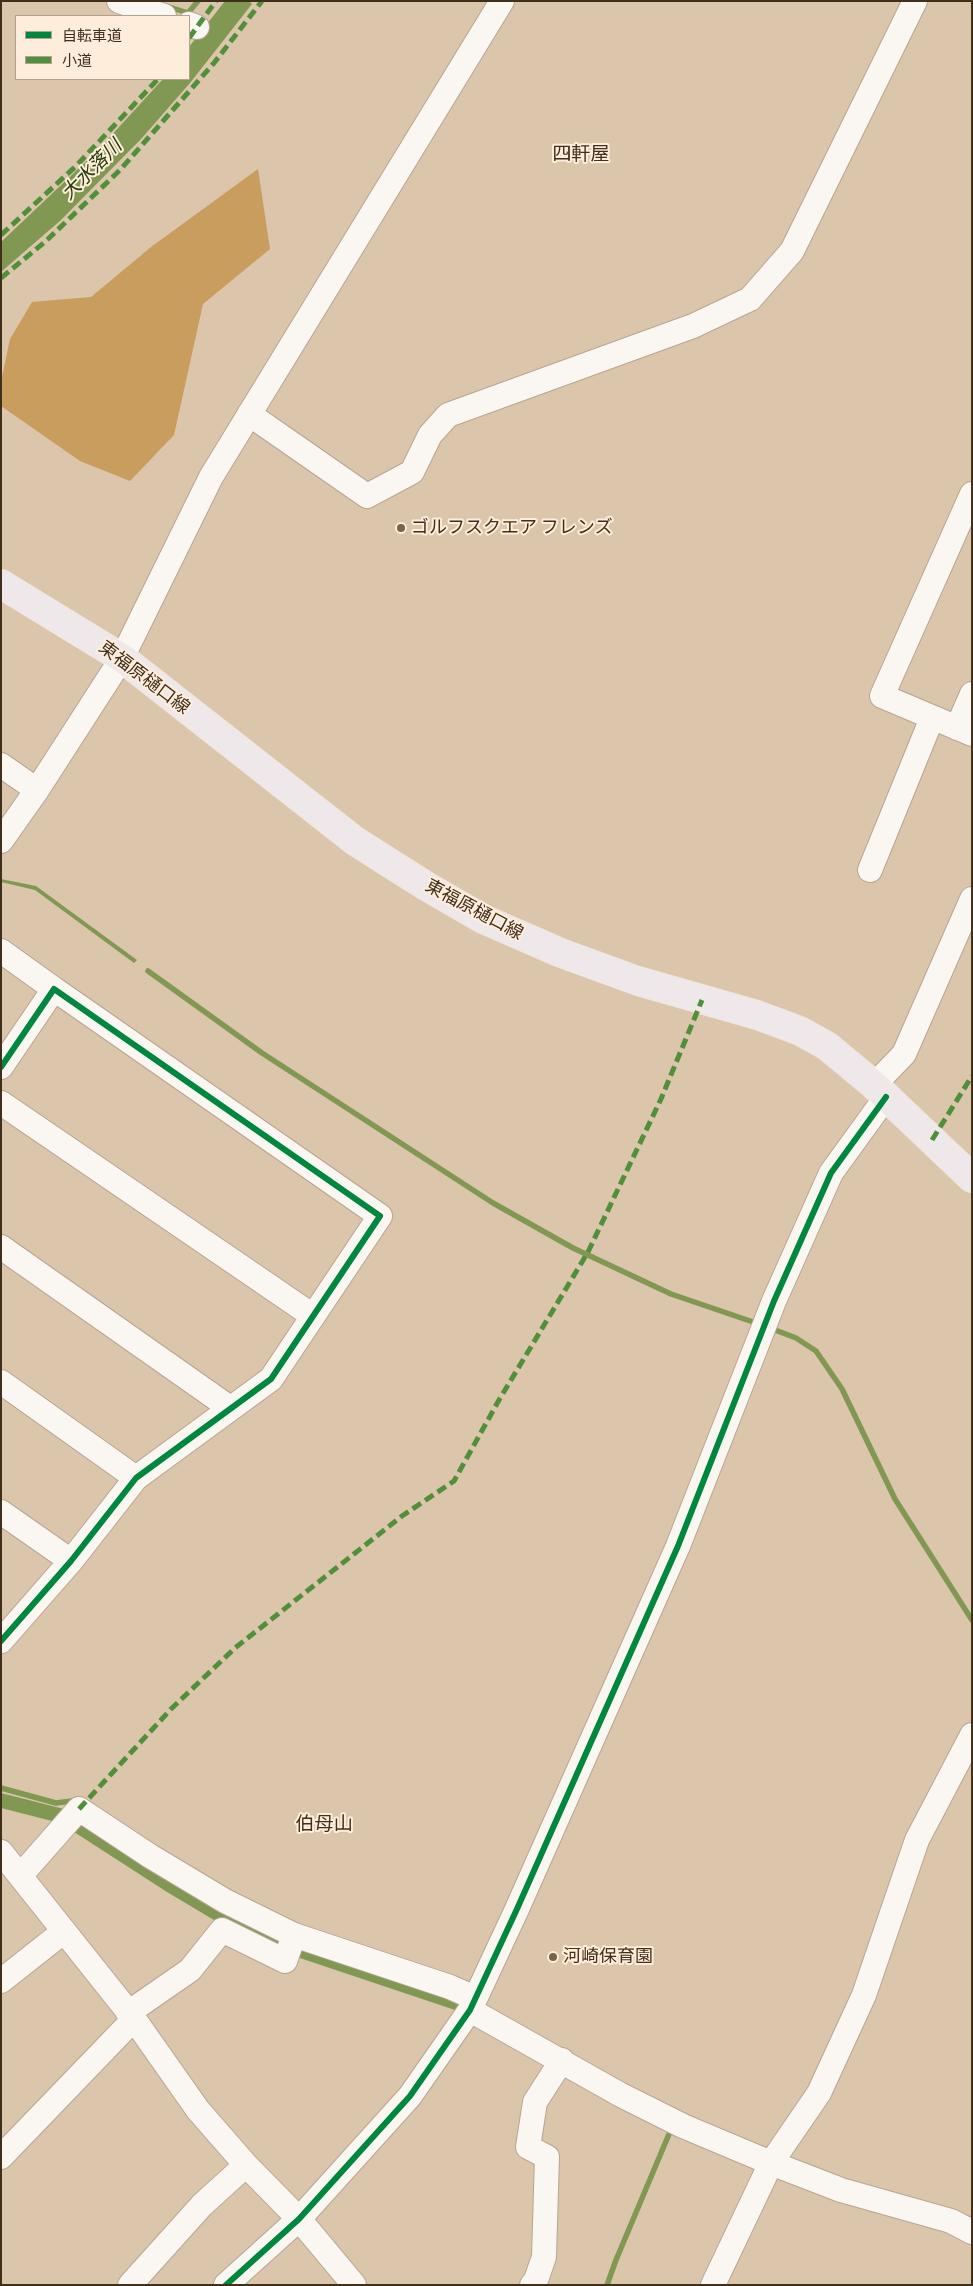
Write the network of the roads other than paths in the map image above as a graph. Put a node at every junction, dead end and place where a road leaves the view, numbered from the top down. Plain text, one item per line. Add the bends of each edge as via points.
1 (119, 1) edge
2 (502, 1) edge
3 (916, 1) edge
4 (161, 15) edge
5 (249, 414) junction
6 (972, 494) edge
7 (1, 584) edge
8 (122, 658) junction
9 (972, 694) edge
10 (932, 718) junction
11 (964, 731) edge
12 (1, 765) edge
13 (37, 790) junction
14 (1, 841) edge
15 (870, 870) dead end
16 (972, 899) edge
17 (1, 951) edge
18 (54, 989) junction
19 (1, 1066) edge
20 (880, 1091) junction
21 (1, 1103) edge
22 (972, 1178) edge
23 (1, 1247) edge
24 (313, 1316) junction
25 (1, 1382) edge
26 (230, 1408) junction
27 (136, 1478) junction
28 (1, 1512) edge
29 (71, 1561) junction
30 (1, 1641) edge
31 (972, 1735) edge
32 (1, 1852) edge
33 (21, 1875) junction
34 (63, 1932) junction
35 (291, 1944) junction
36 (1, 1980) edge
37 (473, 2004) junction
38 (131, 2016) junction
39 (562, 2060) junction
40 (1, 2157) edge
41 (771, 2163) junction
42 (246, 2165) junction
43 (299, 2220) junction
44 (972, 2232) edge
45 (130, 2285) edge
46 (226, 2285) edge
47 (354, 2285) edge
48 (532, 2285) edge
49 (713, 2285) edge

1 - 4 street
2 - 5 street
3 - 5 street via 792,251 750,299 693,326 448,415 430,434 412,472 367,496
5 - 8 street via 211,477
6 - 10 street via 882,696
7 - 8 main road, 東福原樋口線
8 - 13 street
8 - 20 main road, 東福原樋口線 via 355,841 483,919 561,953 638,981 800,1031 827,1046
9 - 11 street
10 - 11 street
10 - 15 street
12 - 13 street
13 - 14 street
16 - 20 street via 904,1054
17 - 18 street
18 - 19 street
18 - 24 street via 380,1216
20 - 22 main road, 東福原樋口線
20 - 37 street via 830,1173 774,1301 678,1546
21 - 24 street
23 - 26 street
24 - 26 street via 271,1379
25 - 27 street
26 - 27 street
27 - 29 street
28 - 29 street
29 - 30 street
31 - 41 street via 918,1840 860,2004 818,2093
32 - 33 street
33 - 34 street
33 - 35 street via 79,1809
34 - 36 street
34 - 38 street
35 - 37 street via 450,1987
35 - 38 street via 285,1961 222,1930 190,1970
37 - 39 street
37 - 43 street via 410,2096
38 - 40 street
38 - 42 street via 198,2110
39 - 41 street via 683,2126
39 - 48 street via 535,2102 528,2147 547,2157 544,2257
41 - 44 street via 842,2190 951,2221
41 - 49 street
42 - 43 street
42 - 45 street via 202,2205
43 - 46 street
43 - 47 street

